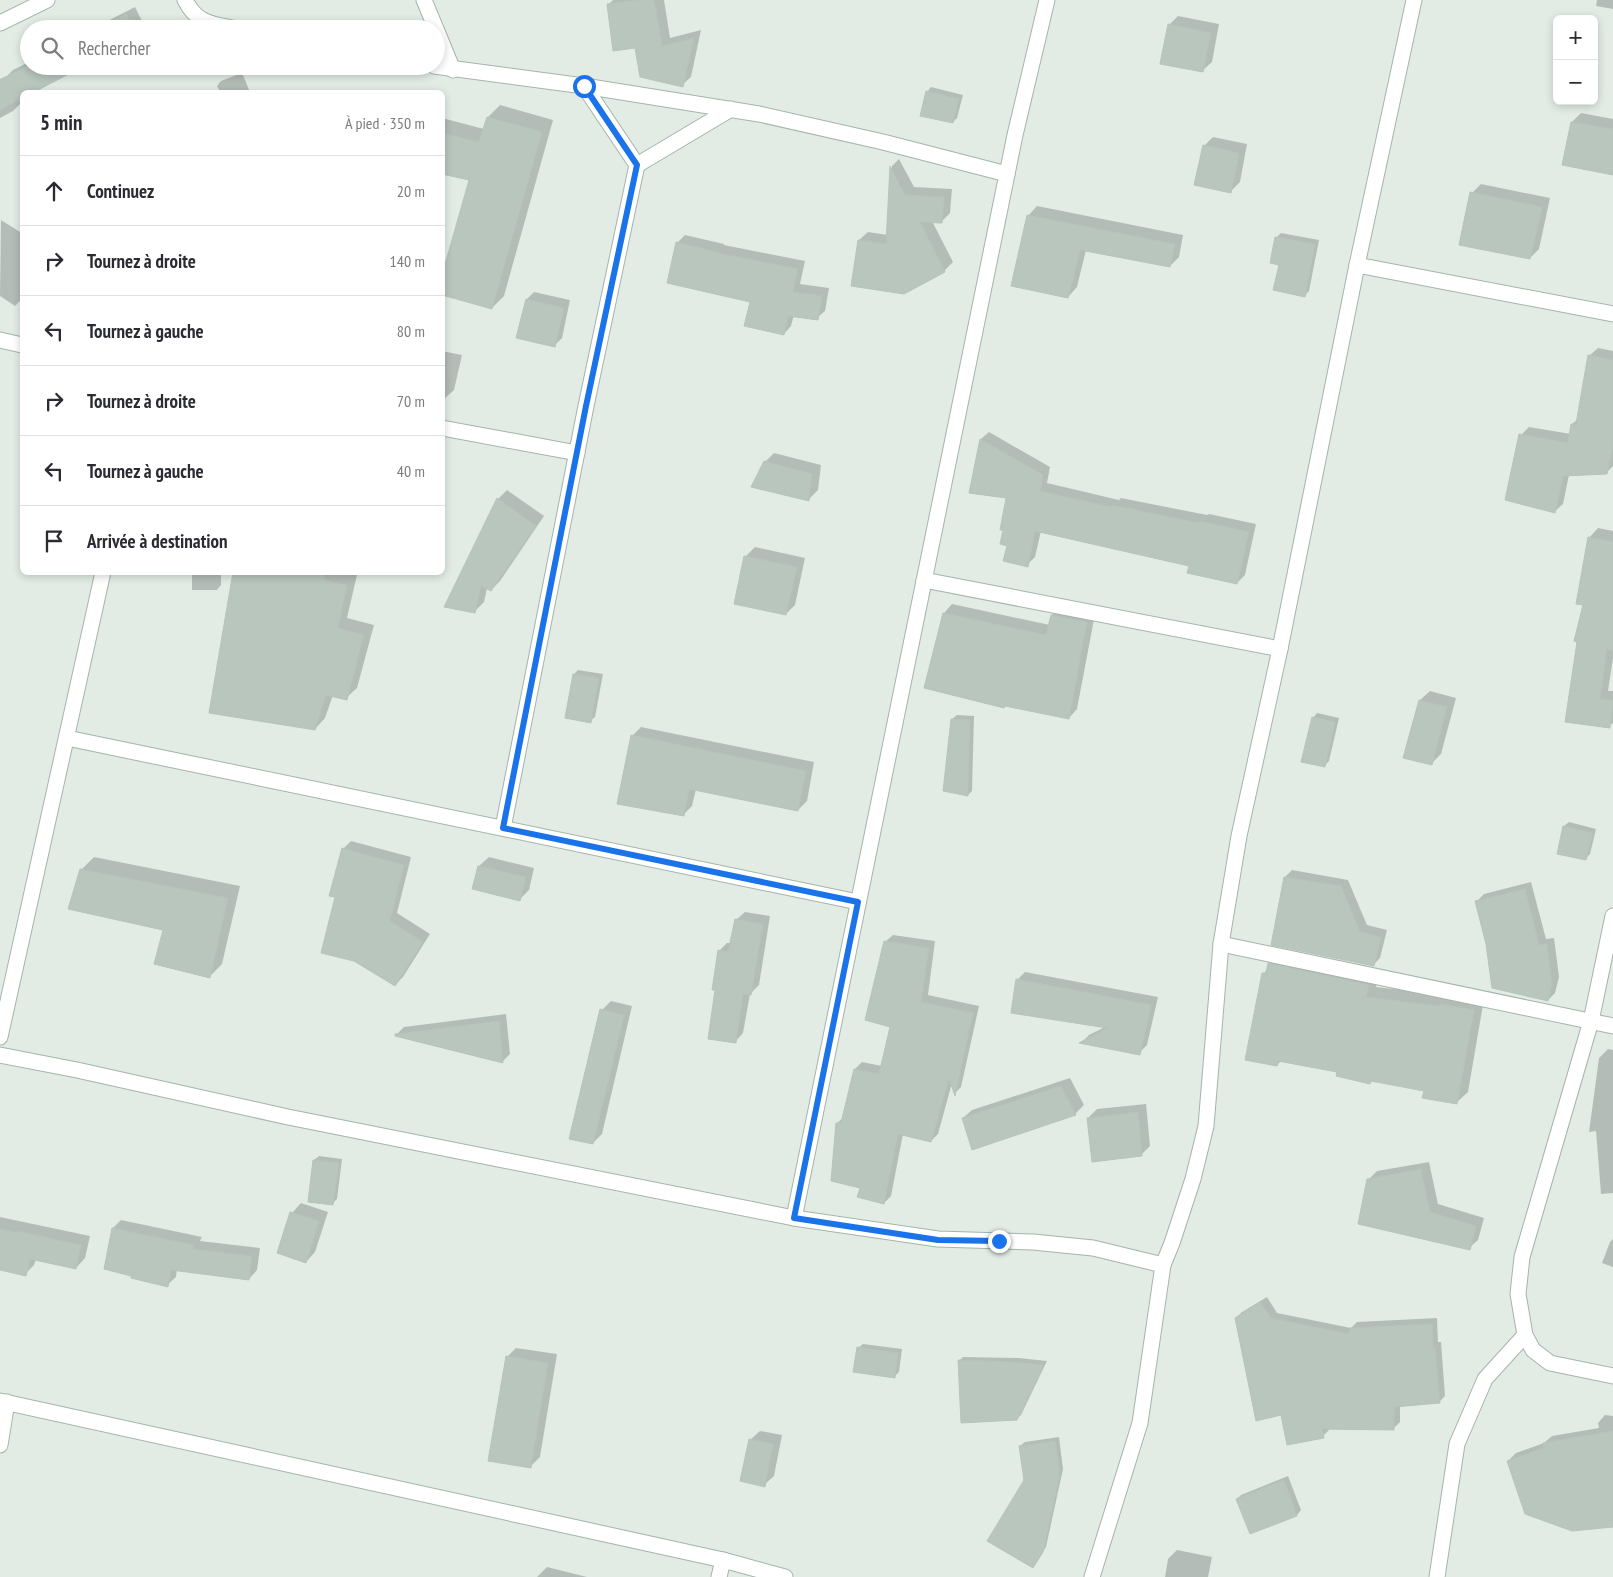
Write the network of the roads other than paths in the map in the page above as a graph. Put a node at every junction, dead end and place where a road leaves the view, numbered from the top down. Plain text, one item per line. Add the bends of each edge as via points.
1 (47, 0) edge
2 (185, 0) edge
3 (424, 0) edge
4 (1047, 0) edge
5 (1414, 0) edge
6 (202, 20) edge
7 (433, 20) edge
8 (0, 23) edge
9 (445, 49) edge
10 (445, 68) edge
11 (454, 70) junction
12 (584, 86) junction
13 (731, 109) junction
14 (637, 165) junction
15 (1007, 174) junction
16 (1356, 265) junction
17 (1613, 314) edge
18 (0, 340) edge
19 (20, 345) edge
20 (445, 429) edge
21 (577, 453) junction
22 (103, 575) edge
23 (924, 580) junction
24 (1280, 649) junction
25 (67, 738) junction
26 (503, 828) junction
27 (858, 902) junction
28 (1613, 916) edge
29 (1221, 944) junction
30 (1591, 1021) junction
31 (1613, 1026) edge
32 (0, 1037) edge
33 (0, 1055) edge
34 (794, 1218) junction
35 (1163, 1265) junction
36 (1525, 1335) junction
37 (1613, 1376) edge
38 (4, 1402) edge
39 (0, 1445) edge
40 (723, 1560) junction
41 (720, 1577) edge
42 (785, 1577) edge
43 (1092, 1577) edge
44 (1437, 1577) edge

1 - 8 street
2 - 6 street via 189,9
3 - 7 street
4 - 15 street
5 - 16 street
9 - 11 street
10 - 11 street
11 - 12 street
12 - 13 street
12 - 14 street
13 - 14 street
13 - 15 street via 883,142
14 - 21 street
15 - 23 street
16 - 17 street
16 - 24 street
18 - 19 street
20 - 21 street
21 - 26 street
22 - 25 street
23 - 24 street
23 - 27 street
24 - 29 street via 1239,836
25 - 26 street
25 - 32 street
26 - 27 street
27 - 34 street
28 - 30 street
29 - 30 street
29 - 35 street via 1206,1126 1184,1208
30 - 31 street
30 - 36 street via 1522,1257 1518,1294
33 - 34 street via 288,1118
34 - 35 street via 938,1240 1033,1242 1093,1248
35 - 43 street via 1140,1423
36 - 37 street via 1533,1350 1550,1363
36 - 44 street via 1485,1379 1457,1444
38 - 39 street
38 - 40 street
40 - 41 street
40 - 42 street

